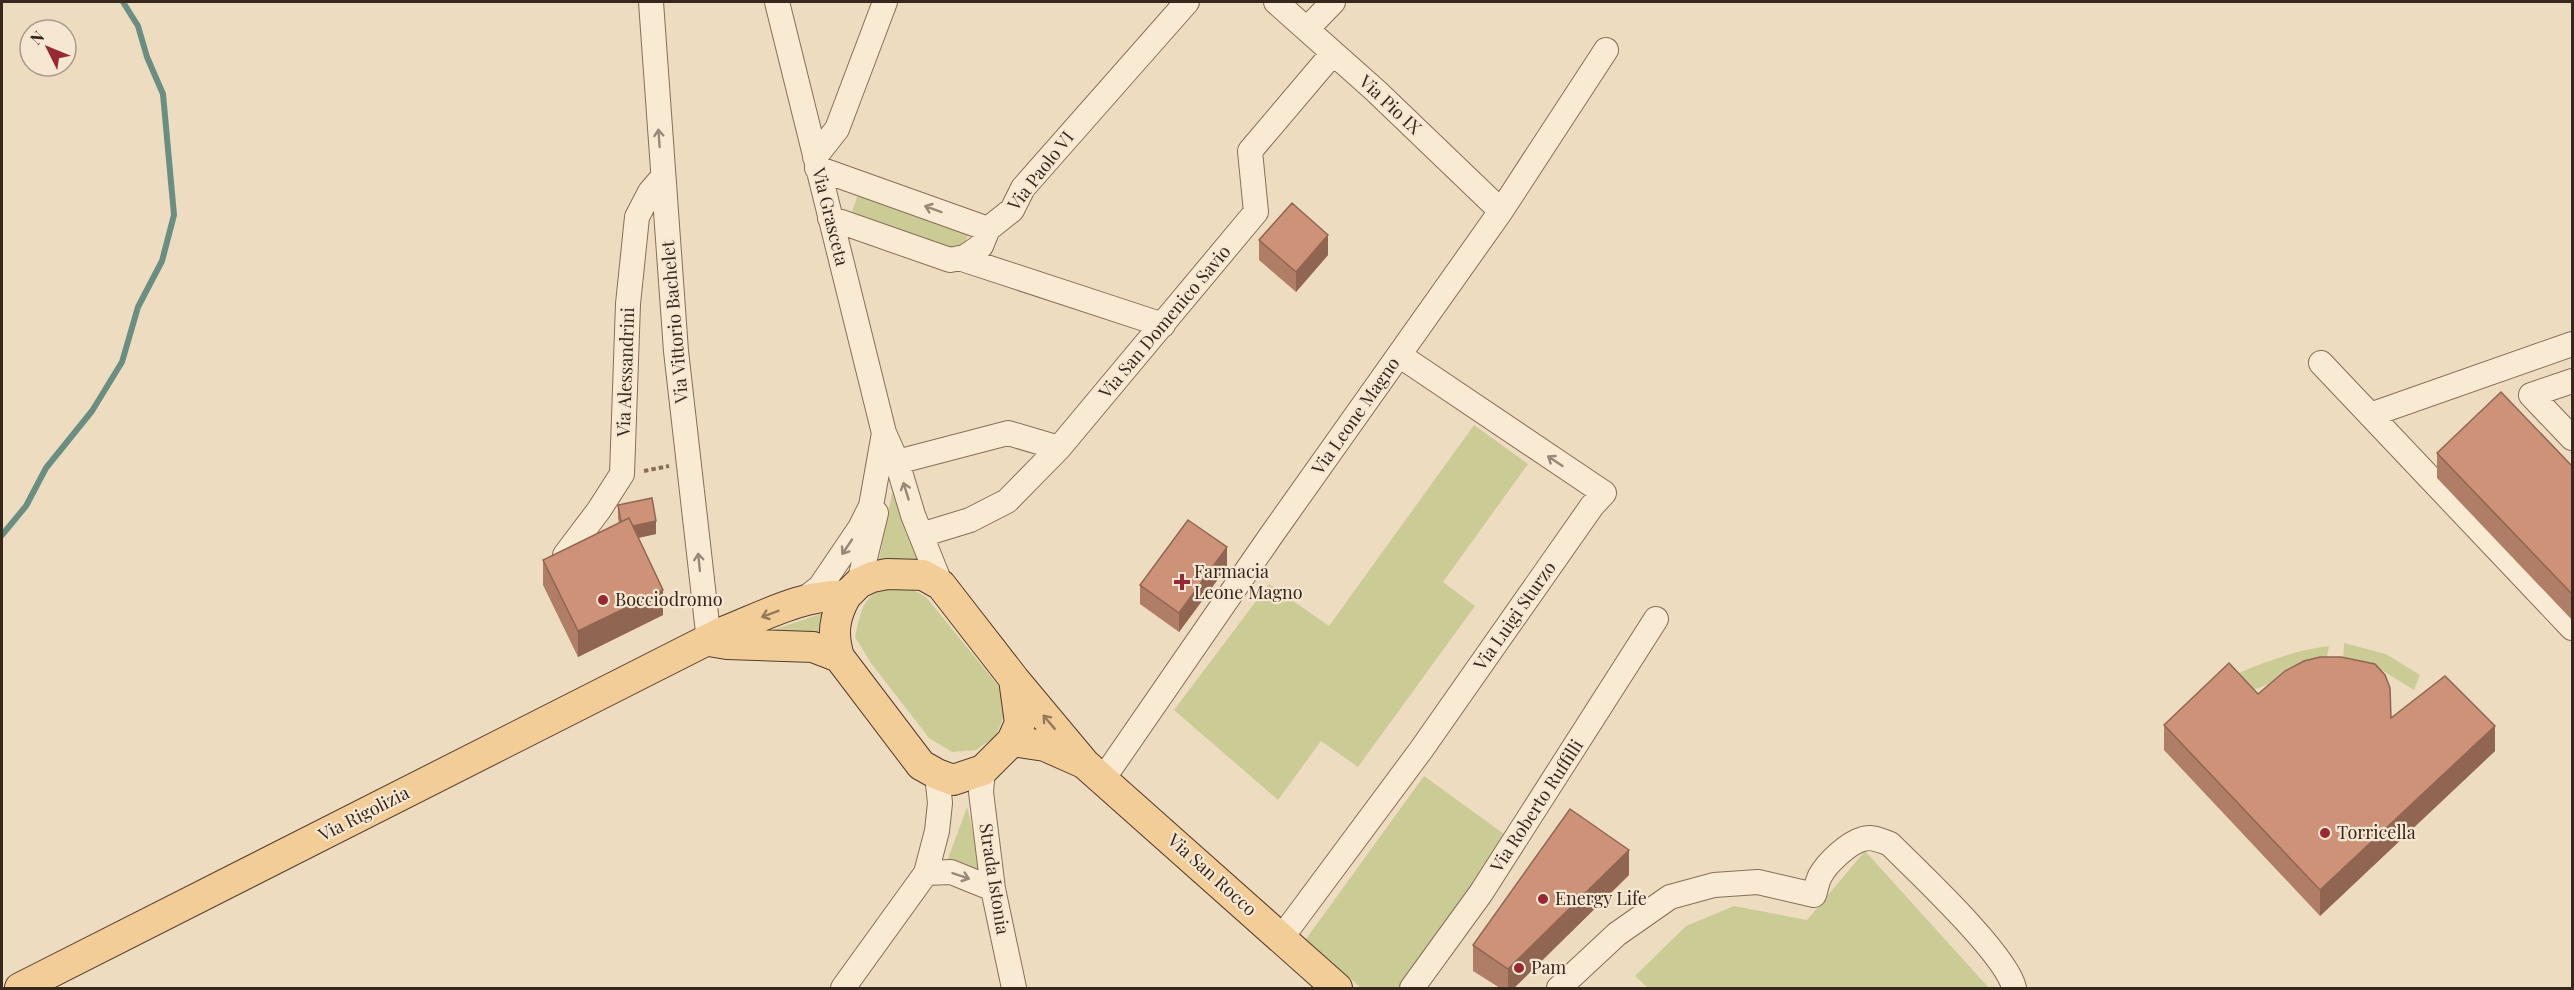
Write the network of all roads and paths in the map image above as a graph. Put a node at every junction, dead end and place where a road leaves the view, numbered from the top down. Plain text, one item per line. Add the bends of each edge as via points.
1 (651, 2) edge
2 (777, 2) edge
3 (885, 2) edge
4 (1187, 2) edge
5 (1276, 2) edge
6 (1333, 2) edge
7 (1307, 30) junction
8 (1606, 50) dead end
9 (1333, 53) junction
10 (816, 163) junction
11 (662, 178) junction
12 (1501, 211) junction
13 (830, 218) junction
14 (988, 229) junction
15 (959, 258) junction
16 (1163, 325) junction
17 (2572, 344) edge
18 (1399, 355) junction
19 (2321, 363) dead end
20 (2572, 381) edge
21 (2370, 415) junction
22 (884, 433) junction
23 (2572, 438) edge
24 (1059, 448) junction
25 (897, 462) junction
26 (688, 463) junction
27 (622, 474) junction
28 (875, 490) junction
29 (921, 535) junction
30 (565, 555) edge
31 (941, 585) junction
32 (852, 589) junction
33 (801, 602) junction
34 (1656, 620) dead end
35 (2572, 628) edge
36 (709, 641) junction
37 (839, 657) junction
38 (1014, 679) junction
39 (1012, 741) junction
40 (984, 770) junction
41 (1094, 771) junction
42 (937, 774) junction
43 (926, 873) junction
44 (993, 889) junction
45 (1281, 937) junction
46 (20, 988) edge
47 (843, 988) edge
48 (1014, 988) edge
49 (1337, 988) edge
50 (1412, 988) edge
51 (1559, 988) edge
52 (2014, 988) edge

11 -> 1 street, Via Vittorio Bachelet
2 - 10 street, Via Grasceta
3 - 10 street via 837,129
4 - 14 street, Via Paolo VI via 1023,188 1012,210
5 - 7 street, Via Pio IX
6 - 7 street
7 - 9 street, Via Pio IX
8 - 12 street, Via Leone Magno
9 - 12 street, Via Pio IX
9 - 16 street, Via San Domenico Savio via 1250,151 1256,212
10 - 13 street, Via Grasceta
14 -> 10 street
11 - 26 street, Via Vittorio Bachelet
11 - 27 street, Via Alessandrini via 637,217 628,304
12 - 18 street, Via Leone Magno
13 - 15 street via 950,260
13 - 22 street, Via Grasceta
14 - 15 street, Via Paolo VI via 981,246
15 - 16 street
16 - 24 street, Via San Domenico Savio
17 - 21 street
18 - 41 street, Via Leone Magno
45 -> 18 street, Via Luigi Sturzo via 1421,750 1604,493
19 - 21 street
20 - 23 street via 2531,395
21 - 35 street via 2434,468
22 - 25 street
22 - 28 street
24 - 25 street via 1008,433
24 - 29 street, Via San Domenico Savio via 1007,501 970,520
29 -> 25 street
26 - 27 path
36 -> 26 street, Via Vittorio Bachelet
27 - 30 street
28 - 32 street via 876,519
28 -> 33 street via 860,528 820,587
29 - 31 street
31 - 32 main road via 923,576 887,574
31 - 38 main road
32 - 33 main road, Via Rigolizia
32 - 37 main road via 838,609 834,623
33 -> 36 main road, Via Rigolizia
34 - 50 street, Via Roberto Ruffilli via 1481,893
36 - 37 main road via 813,647
36 - 46 main road, Via Rigolizia
37 - 42 main road via 921,765
38 - 39 main road via 1020,723
41 -> 38 main road
39 - 40 main road
39 - 41 main road via 1045,746
40 - 42 main road via 953,780
40 - 44 street, Strada Istonia via 981,792
41 - 45 main road, Via San Rocco
42 - 43 street via 937,831
43 -> 44 street via 951,872
43 - 47 street
44 - 48 street, Strada Istonia
45 - 49 main road, Via San Rocco
51 - 52 street via 1617,934 1670,897 1714,885 1758,882 1814,895 1820,876 1829,865 1864,838 1890,844 1968,924 2012,977

